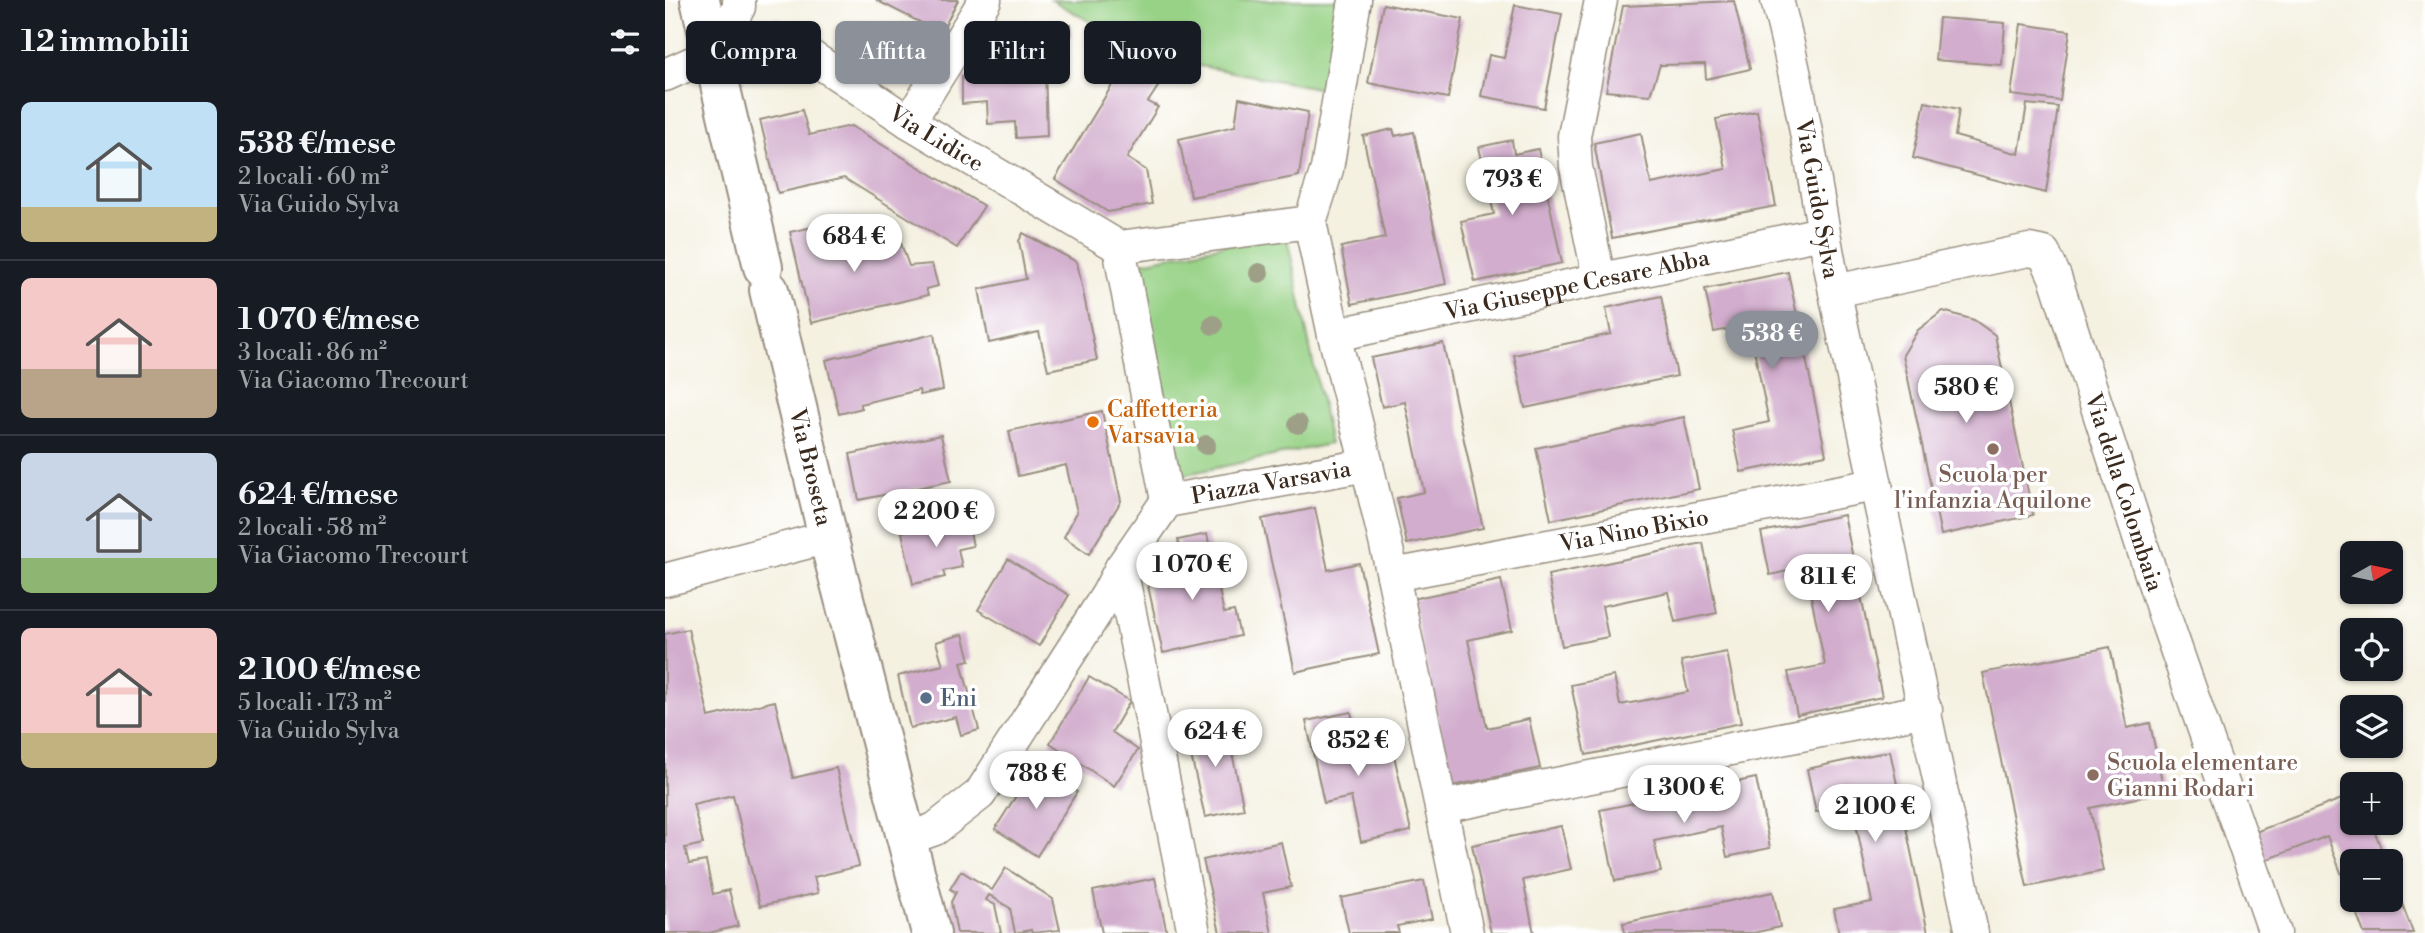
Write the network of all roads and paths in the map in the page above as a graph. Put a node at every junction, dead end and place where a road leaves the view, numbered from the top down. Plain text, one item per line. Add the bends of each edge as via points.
1 (700, 0) edge
2 (739, 0) edge
3 (985, 0) edge
4 (1355, 0) edge
5 (1601, 0) edge
6 (1777, 0) edge
7 (705, 21) edge
8 (731, 21) edge
9 (821, 63) edge
10 (686, 66) edge
11 (665, 75) edge
12 (719, 84) edge
13 (909, 122) junction
14 (1310, 222) junction
15 (1822, 233) junction
16 (1119, 247) junction
17 (1599, 278) junction
18 (1835, 291) junction
19 (1333, 335) junction
20 (1367, 465) junction
21 (1875, 485) junction
22 (1167, 501) junction
23 (828, 537) junction
24 (1121, 568) junction
25 (1393, 575) junction
26 (665, 580) edge
27 (1926, 710) junction
28 (1441, 807) junction
29 (907, 839) junction
30 (931, 933) edge
31 (1195, 933) edge
32 (1467, 933) edge
33 (1972, 933) edge
34 (2275, 933) edge

1 - 7 street, Via Broseta
2 - 8 street
3 - 13 street
4 - 14 street via 1327,169
5 - 17 street via 1574,136
6 - 15 street, Via Guido Sylva via 1795,67
9 - 13 street, Via Lidice
10 - 11 street, Via Lidice
12 - 23 street, Via Broseta
13 - 16 street, Via Lidice
14 - 16 street
14 - 19 street, Piazza Varsavia
15 - 17 street, Via Giuseppe Cesare Abba
15 - 18 street, Via Guido Sylva
16 - 22 street, Piazza Varsavia
17 - 19 street, Via Giuseppe Cesare Abba
18 - 21 street, Via Guido Sylva
18 - 34 street, Via della Colombaia via 2029,250 2044,253
19 - 20 street, Piazza Varsavia
20 - 22 street, Piazza Varsavia
20 - 25 street
21 - 25 street, Via Nino Bixio
21 - 27 street, Via Guido Sylva
22 - 24 street
23 - 26 street
23 - 29 street, Via Broseta
24 - 29 street via 980,794 935,829
24 - 31 street
25 - 28 street
27 - 28 street
27 - 33 street, Via Guido Sylva
28 - 32 street
29 - 30 street, Via Broseta

